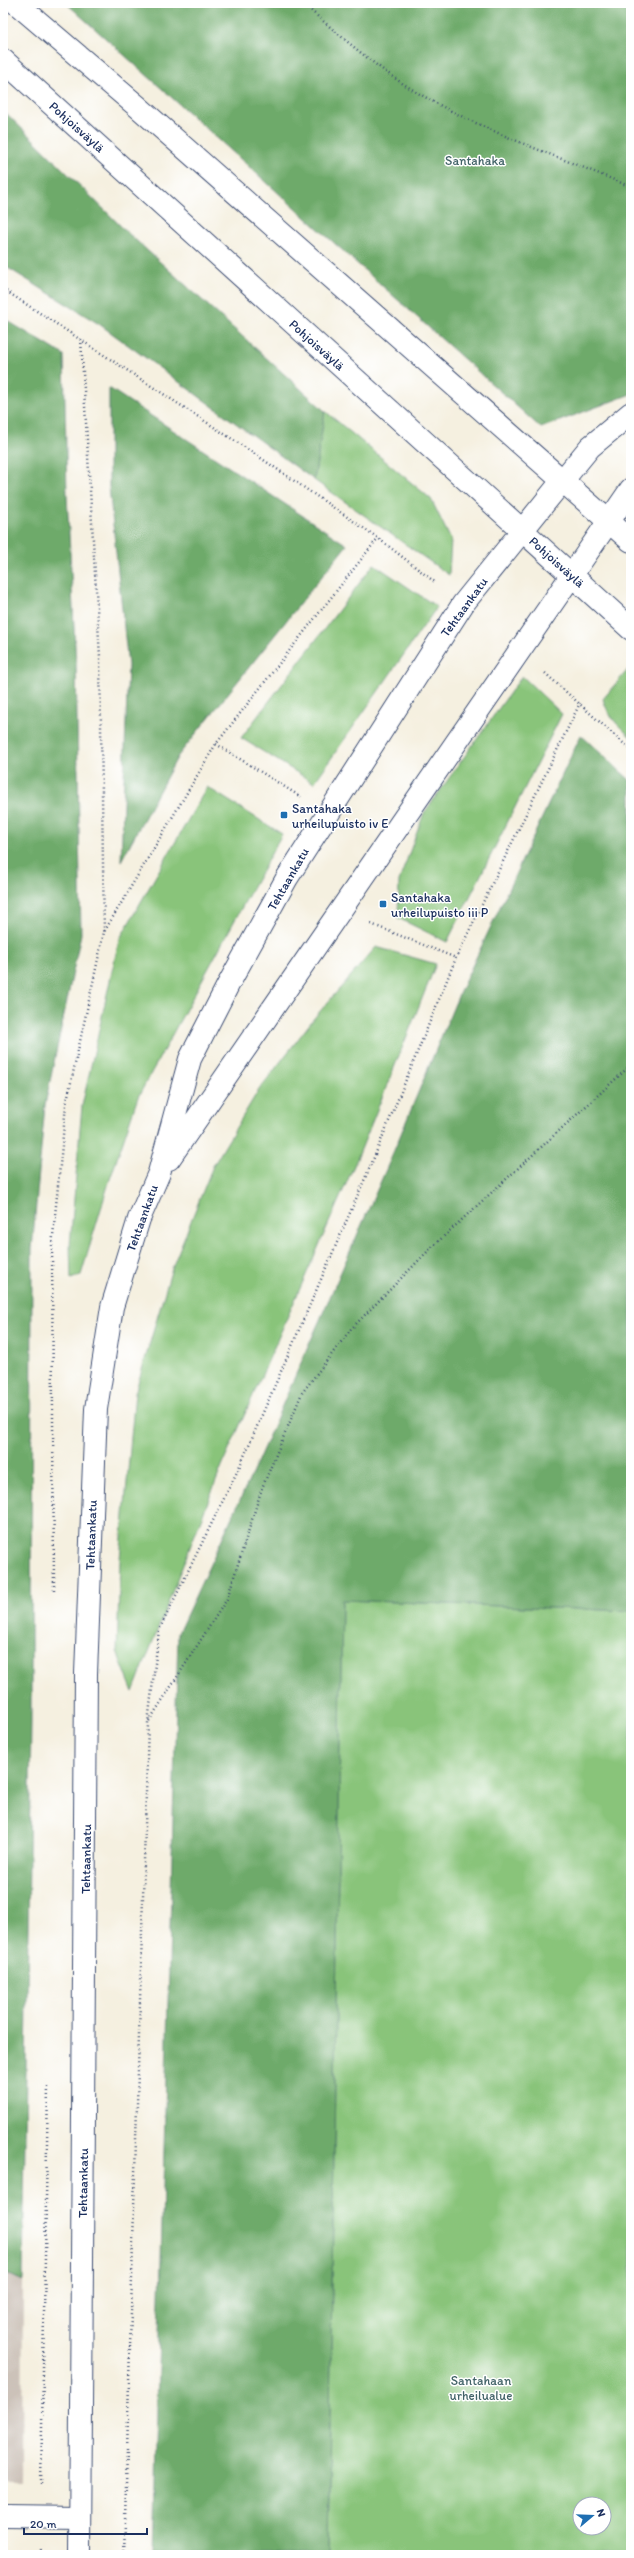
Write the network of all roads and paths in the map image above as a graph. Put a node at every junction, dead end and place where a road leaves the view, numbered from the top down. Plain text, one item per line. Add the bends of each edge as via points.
1 (16, 3) edge
2 (302, 3) edge
3 (3, 60) edge
4 (631, 187) edge
5 (3, 289) edge
6 (81, 339) junction
7 (631, 413) edge
8 (563, 480) junction
9 (631, 489) edge
10 (609, 521) junction
11 (522, 531) junction
12 (378, 538) junction
13 (631, 541) edge
14 (572, 576) junction
15 (464, 604) junction
16 (631, 629) edge
17 (520, 652) junction
18 (580, 703) junction
19 (216, 744) junction
20 (631, 750) edge
21 (328, 814) junction
22 (340, 911) junction
23 (104, 932) junction
24 (456, 958) junction
25 (631, 1065) edge
26 (159, 1173) junction
27 (53, 1432) dead end
28 (148, 1724) junction
29 (3, 2516) edge
30 (80, 2517) junction
31 (80, 2555) edge
32 (124, 2555) edge

1 - 8 main road
2 - 4 path via 376,65 425,97 506,136
3 - 11 main road, Pohjoisväylä
5 - 6 path
6 - 12 path
6 - 23 path via 100,657
7 - 8 main road, Tehtaankatu via 590,447
8 - 10 main road
8 - 11 main road, Tehtaankatu
9 - 10 main road, Tehtaankatu
10 - 13 main road
10 - 14 main road, Tehtaankatu
11 - 14 main road, Pohjoisväylä
11 - 15 main road, Tehtaankatu
12 - 15 path
12 - 19 path
14 - 16 main road, Pohjoisväylä
14 - 17 main road, Tehtaankatu
15 - 21 main road, Tehtaankatu
17 - 18 path
17 - 22 main road, Tehtaankatu
18 - 20 path
18 - 24 path
19 - 21 path
19 - 23 path
21 - 26 main road, Tehtaankatu via 287,878 190,1059
22 - 24 path
22 - 26 main road, Tehtaankatu
23 - 27 path via 66,1105 52,1246
24 - 28 path via 373,1160 238,1470 159,1630
25 - 28 path via 432,1247 350,1329 302,1393 262,1488 227,1599
26 - 30 main road, Tehtaankatu via 139,1219 112,1307 96,1409 86,1674
28 - 32 path
29 - 30 main road
30 - 31 main road, Tehtaankatu

